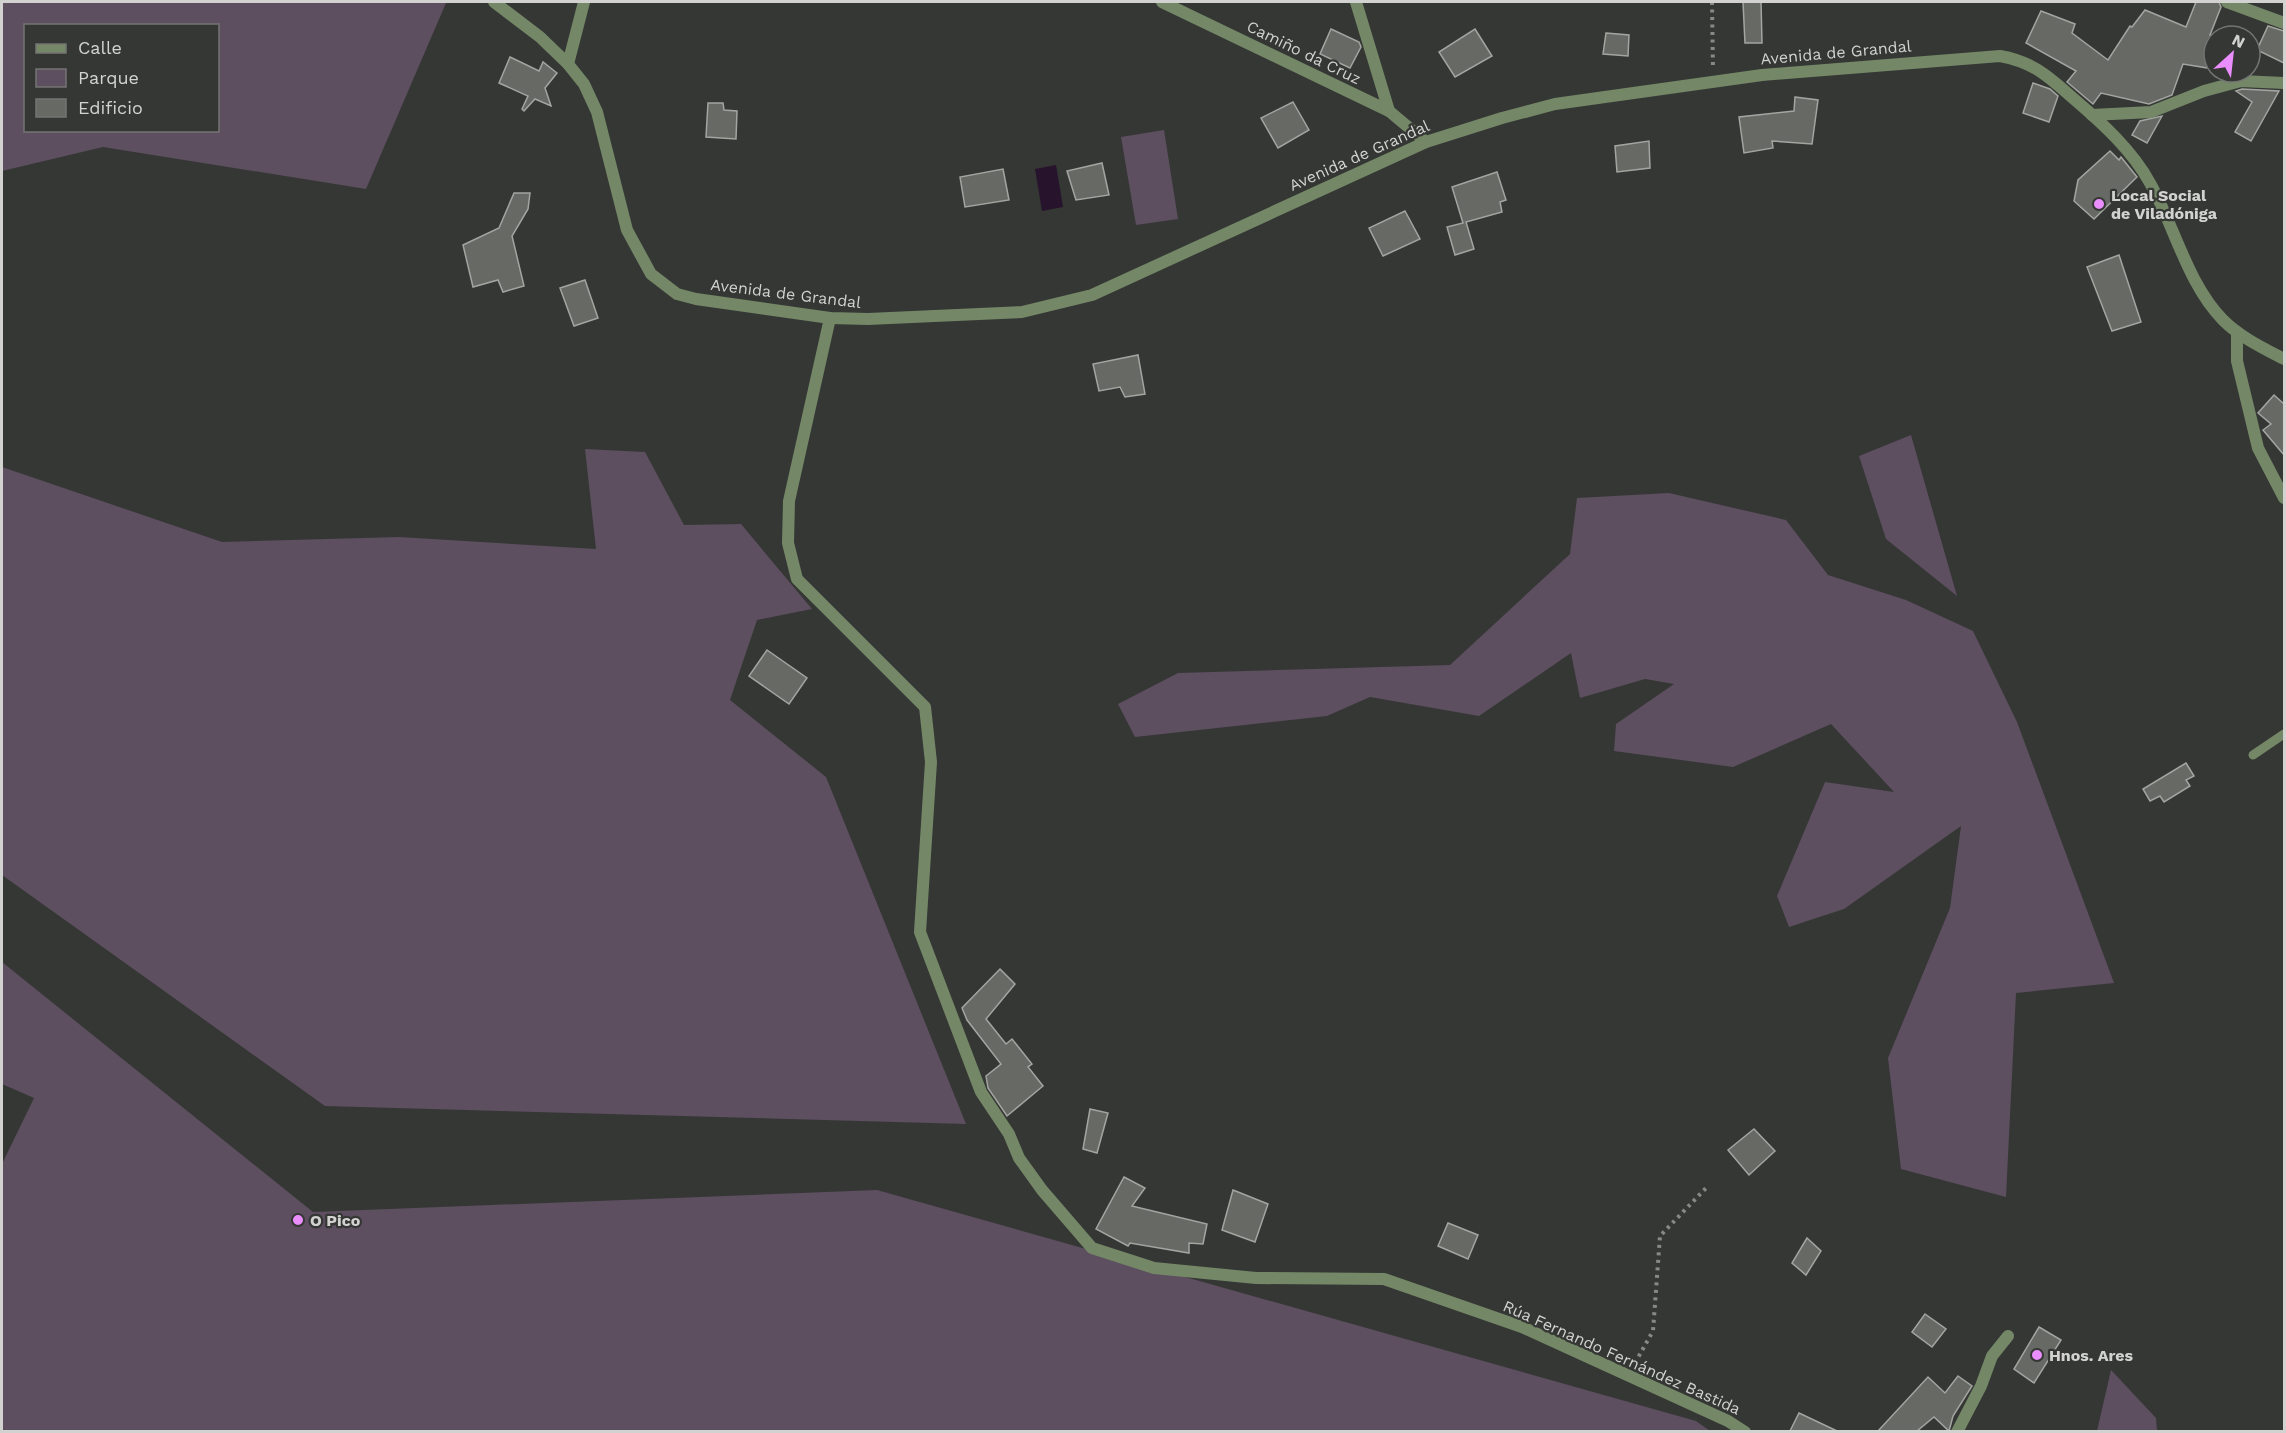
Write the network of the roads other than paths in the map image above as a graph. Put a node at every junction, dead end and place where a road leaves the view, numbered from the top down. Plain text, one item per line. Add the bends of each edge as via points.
1 (494, 2) edge
2 (584, 2) edge
3 (1162, 2) edge
4 (1356, 2) edge
5 (2226, 2) edge
6 (2284, 24) edge
7 (568, 64) junction
8 (2284, 83) edge
9 (1389, 111) junction
10 (2092, 115) junction
11 (1426, 142) junction
12 (830, 318) junction
13 (2237, 332) junction
14 (2284, 358) edge
15 (2284, 498) edge
16 (2284, 734) edge
17 (2253, 756) dead end
18 (2008, 1336) dead end
19 (1744, 1431) edge
20 (1957, 1431) edge

1 - 7 street, Avenida de Grandal
2 - 7 street
3 - 9 street, Camiño da Cruz
4 - 9 street
5 - 6 street
7 - 12 street, Avenida de Grandal via 584,84 597,112 627,230 651,274 677,294 696,299
8 - 10 street via 2241,81 2151,112
9 - 11 street, Camiño da Cruz
10 - 11 street, Avenida de Grandal via 2032,64 2000,56 1762,75 1555,104
10 - 13 street, Avenida de Grandal via 2138,163 2196,282 2212,307
11 - 12 street, Avenida de Grandal via 1092,295 1022,312
12 - 19 street, Rúa Fernando Fernández Bastida via 789,501 788,543 797,579 925,707 931,762 920,932 981,1092 1042,1190 1092,1248 1144,1265 1256,1278 1384,1279 1522,1327
13 - 14 street, Avenida de Grandal
13 - 15 street via 2237,361 2258,448
16 - 17 lane
18 - 20 street via 1992,1356

